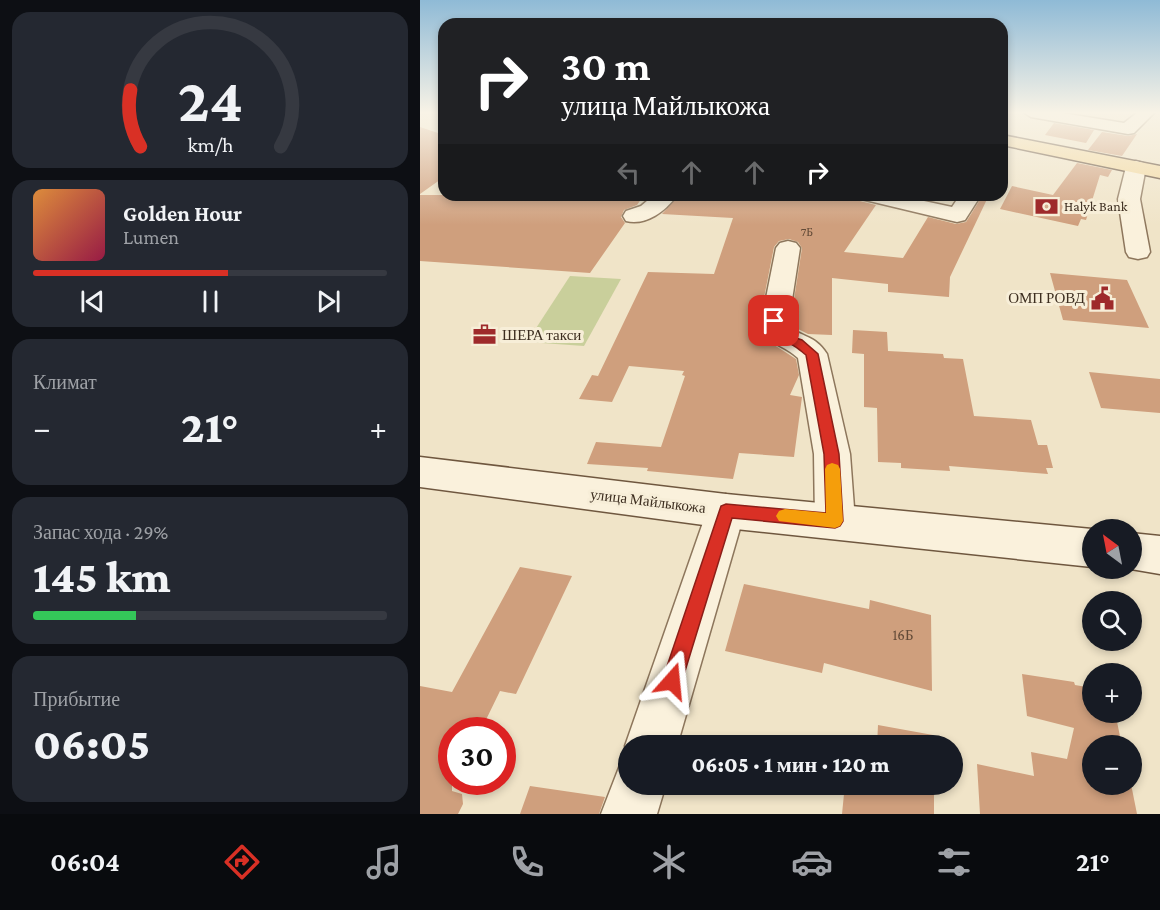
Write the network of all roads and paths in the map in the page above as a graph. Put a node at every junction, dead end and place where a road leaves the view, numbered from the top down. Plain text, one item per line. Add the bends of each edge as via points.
1 (1042, 150) edge
2 (1136, 167) junction
3 (1160, 172) edge
4 (660, 201) edge
5 (895, 201) edge
6 (967, 201) edge
7 (634, 216) dead end
8 (788, 248) dead end
9 (1138, 252) dead end
10 (420, 472) edge
11 (726, 511) junction
12 (835, 521) junction
13 (1082, 547) edge
14 (655, 735) edge
15 (635, 795) edge
16 (629, 814) edge

1 - 2 main road
2 - 3 main road
2 - 9 street via 1129,199 1141,225
4 - 7 street via 649,211
5 - 6 street via 957,215
8 - 12 street via 774,328 812,354 832,454
10 - 11 street, улица Майлыкожа
11 - 12 street, улица Майлыкожа
11 - 14 street
12 - 13 street, улица Майлыкожа
15 - 16 street

